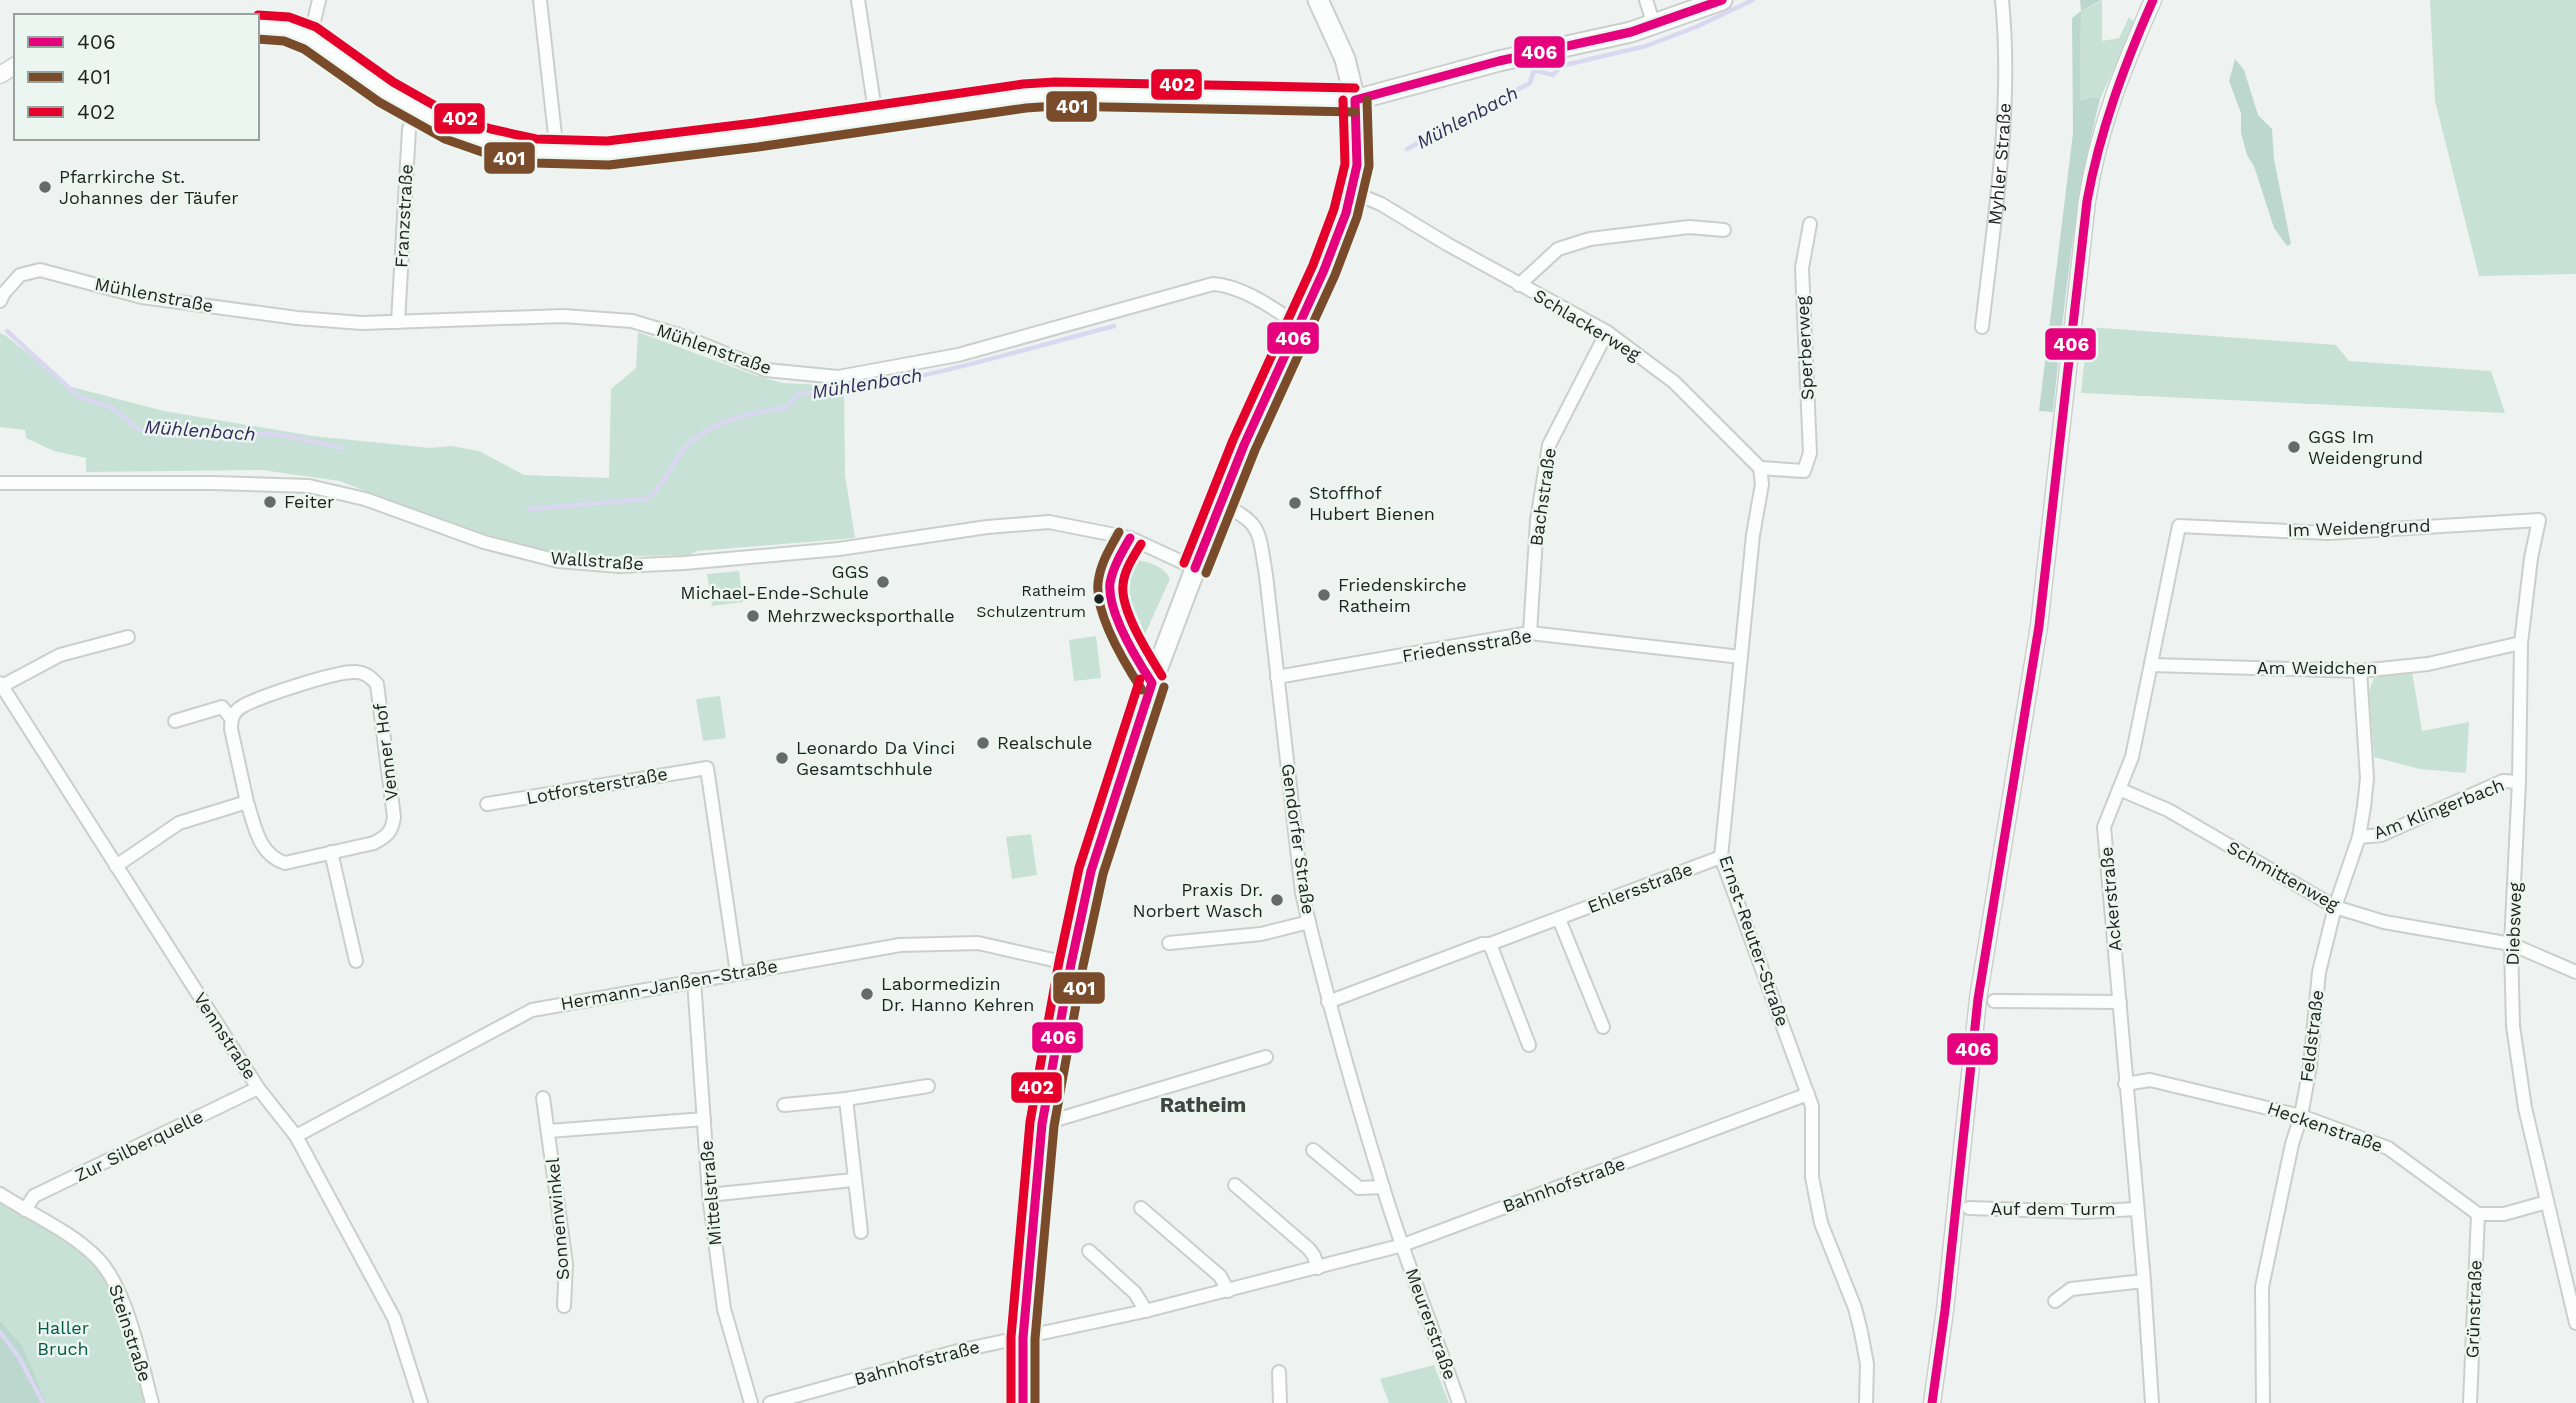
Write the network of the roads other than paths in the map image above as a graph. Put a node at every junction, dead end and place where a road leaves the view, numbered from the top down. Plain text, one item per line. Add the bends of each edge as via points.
1 (318, 0) edge
2 (540, 0) edge
3 (858, 0) edge
4 (1318, 0) edge
5 (1646, 0) edge
6 (1722, 0) edge
7 (2002, 0) edge
8 (2154, 0) edge
9 (1654, 25) junction
10 (259, 27) edge
11 (310, 38) junction
12 (1355, 100) junction
13 (417, 112) junction
14 (876, 117) junction
15 (557, 153) junction
16 (1352, 192) junction
17 (1810, 224) dead end
18 (1724, 230) dead end
19 (1519, 285) junction
20 (0, 302) edge
21 (398, 322) junction
22 (1299, 326) junction
23 (1982, 327) dead end
24 (1607, 332) junction
25 (1760, 468) junction
26 (0, 483) edge
27 (1220, 503) junction
28 (2539, 520) joint
29 (2179, 526) joint
30 (1195, 568) junction
31 (1530, 633) junction
32 (128, 637) dead end
33 (2521, 643) junction
34 (1741, 657) junction
35 (2152, 665) junction
36 (2360, 671) junction
37 (1277, 677) junction
38 (1, 684) edge
39 (232, 718) junction
40 (175, 721) dead end
41 (2519, 782) junction
42 (2119, 789) junction
43 (247, 802) junction
44 (488, 804) dead end
45 (2359, 837) junction
46 (331, 852) junction
47 (1721, 857) junction
48 (116, 866) junction
49 (2335, 907) junction
50 (1559, 919) junction
51 (1309, 922) junction
52 (1169, 943) dead end
53 (1490, 944) junction
54 (2511, 944) junction
55 (356, 961) dead end
56 (1071, 964) junction
57 (2576, 972) edge
58 (737, 973) junction
59 (694, 980) junction
60 (1994, 1001) dead end
61 (1328, 1002) junction
62 (2120, 1002) junction
63 (1603, 1027) dead end
64 (1529, 1045) dead end
65 (1266, 1057) dead end
66 (2125, 1084) junction
67 (928, 1086) dead end
68 (258, 1088) junction
69 (1808, 1094) junction
70 (543, 1098) dead end
71 (846, 1099) junction
72 (784, 1105) dead end
73 (2301, 1116) junction
74 (704, 1119) junction
75 (1042, 1124) junction
76 (549, 1131) junction
77 (296, 1136) junction
78 (1313, 1150) dead end
79 (853, 1180) junction
80 (1234, 1185) dead end
81 (1383, 1187) junction
82 (0, 1194) edge
83 (709, 1195) junction
84 (2547, 1202) junction
85 (1141, 1208) dead end
86 (1969, 1208) dead end
87 (2136, 1209) junction
88 (25, 1210) junction
89 (2478, 1214) junction
90 (861, 1232) dead end
91 (1403, 1245) junction
92 (1089, 1251) dead end
93 (1318, 1268) junction
94 (2144, 1281) junction
95 (1228, 1291) junction
96 (2055, 1301) dead end
97 (564, 1306) dead end
98 (1146, 1311) junction
99 (2576, 1324) edge
100 (1023, 1338) junction
101 (1279, 1371) dead end
102 (152, 1403) edge
103 (421, 1403) edge
104 (751, 1403) edge
105 (770, 1403) edge
106 (1023, 1403) edge
107 (1280, 1403) edge
108 (1459, 1403) edge
109 (1866, 1403) edge
110 (1932, 1403) edge
111 (2152, 1403) edge
112 (2263, 1403) edge
113 (2470, 1403) edge

1 - 11 street
2 - 15 street
3 - 14 street
4 - 12 main road via 1345,59
5 - 9 street
6 - 9 main road
7 - 23 street, Myhler Straße via 2002,144
8 - 110 street via 2107,110 2094,155 2039,626 1978,999
9 - 12 main road
10 - 11 street via 287,29
11 - 13 street
12 - 14 street via 1056,94
12 - 16 main road via 1357,165
13 - 15 street via 488,141
13 - 21 street, Franzstraße via 409,129
14 - 15 street via 608,153
16 - 19 street, Schlackerweg via 1391,209
16 - 22 main road
17 - 25 street, Sperberweg via 1802,268 1810,453 1804,471
18 - 19 street via 1689,227 1590,239 1558,249
19 - 24 street, Schlackerweg
20 - 21 street, Mühlenstraße via 20,275 40,270 142,297 297,318
21 - 22 street, Mühlenstraße via 563,316 632,321 682,335 766,370 838,377 958,355 1213,285 1226,285 1252,297
22 - 27 main road
24 - 25 street, Schlackerweg via 1674,382
24 - 31 street, Bachstraße via 1549,445 1537,521
25 - 34 street, Ernst-Reuter-Straße via 1762,484
26 - 30 street, Wallstraße via 309,486 365,499 496,545 558,561 620,566 826,550 1049,522 1130,538
27 - 30 main road
27 - 37 street, Gendorfer Straße via 1252,521 1258,534
28 - 29 street, Im Weidengrund via 2328,533
28 - 33 street, Diebsweg
29 - 35 street, Ackerstraße
30 - 56 main road via 1091,870
31 - 34 street, Friedensstraße
31 - 37 street, Friedensstraße
32 - 38 street via 60,655
33 - 36 street, Am Weidchen via 2428,664
33 - 41 street, Diebsweg
34 - 47 street, Ernst-Reuter-Straße
35 - 36 street, Am Weidchen
35 - 42 street, Ackerstraße via 2132,757
36 - 45 street, Feldstraße via 2367,778
37 - 51 street, Gendorfer Straße
38 - 48 street, Vennstraße
39 - 40 street via 222,707
39 - 43 street, Venner Hof
39 - 46 street, Venner Hof via 241,707 264,698 354,671 377,684 393,827 374,843
41 - 45 street, Am Klingerbach via 2504,781 2381,835
41 - 54 street, Diebsweg
42 - 49 street, Schmittenweg via 2168,810
42 - 62 street, Ackerstraße via 2104,827
43 - 46 street, Venner Hof via 262,848 275,860 285,863
43 - 48 street via 179,823
44 - 58 street, Lotforsterstraße via 707,768
45 - 49 street, Feldstraße
46 - 55 street
47 - 50 street, Ehlersstraße
47 - 69 street, Ernst-Reuter-Straße
48 - 68 street, Vennstraße
49 - 54 street, Schmittenweg via 2384,922
49 - 73 street, Feldstraße via 2319,972
50 - 53 street, Ehlersstraße
50 - 63 street
51 - 52 street via 1261,934
51 - 61 street, Gendorfer Straße
53 - 61 street, Ehlersstraße
53 - 64 street
54 - 57 street, Schmittenweg
54 - 84 street, Diebsweg via 2514,1026 2525,1108
56 - 58 street, Hermann-Janßen-Straße via 978,943 935,942
56 - 75 main road
58 - 59 street, Hermann-Janßen-Straße
59 - 74 street, Mittelstraße
59 - 77 street, Hermann-Janßen-Straße via 532,1010
60 - 62 street
61 - 81 street, Gendorfer Straße
62 - 66 street, Ackerstraße
65 - 75 street
66 - 73 street, Heckenstraße via 2150,1080
66 - 87 street, Ackerstraße
67 - 71 street
68 - 77 street, Vennstraße
68 - 88 street, Zur Silberquelle via 34,1196
69 - 91 street, Bahnhofstraße
69 - 109 street, Ernst-Reuter-Straße via 1812,1177 1821,1223 1861,1332 1867,1364
70 - 76 street, Sonnenwinkel
71 - 72 street
71 - 79 street
73 - 89 street, Heckenstraße via 2388,1148
73 - 112 street, Feldstraße via 2262,1287
74 - 76 street
74 - 83 street, Mittelstraße
75 - 100 main road
76 - 97 street, Sonnenwinkel via 566,1264
77 - 103 street, Vennstraße via 394,1318
78 - 81 street via 1359,1188
79 - 83 street
79 - 90 street
80 - 93 street via 1309,1249
81 - 91 street, Gendorfer Straße
82 - 88 street, Steinstraße
83 - 104 street, Mittelstraße via 724,1309
84 - 89 street via 2504,1214
84 - 99 street, Diebsweg
85 - 95 street via 1220,1276
86 - 87 street, Auf dem Turm
87 - 94 street, Ackerstraße
88 - 102 street, Steinstraße via 76,1240 111,1276
89 - 113 street, Grünstraße
91 - 93 street, Bahnhofstraße
91 - 108 street, Meurerstraße
92 - 98 street via 1135,1293
93 - 95 street, Bahnhofstraße
94 - 96 street via 2071,1289
94 - 111 street, Ackerstraße
95 - 98 street, Bahnhofstraße
98 - 100 street, Bahnhofstraße
100 - 105 street, Bahnhofstraße via 958,1351
100 - 106 main road
101 - 107 street

